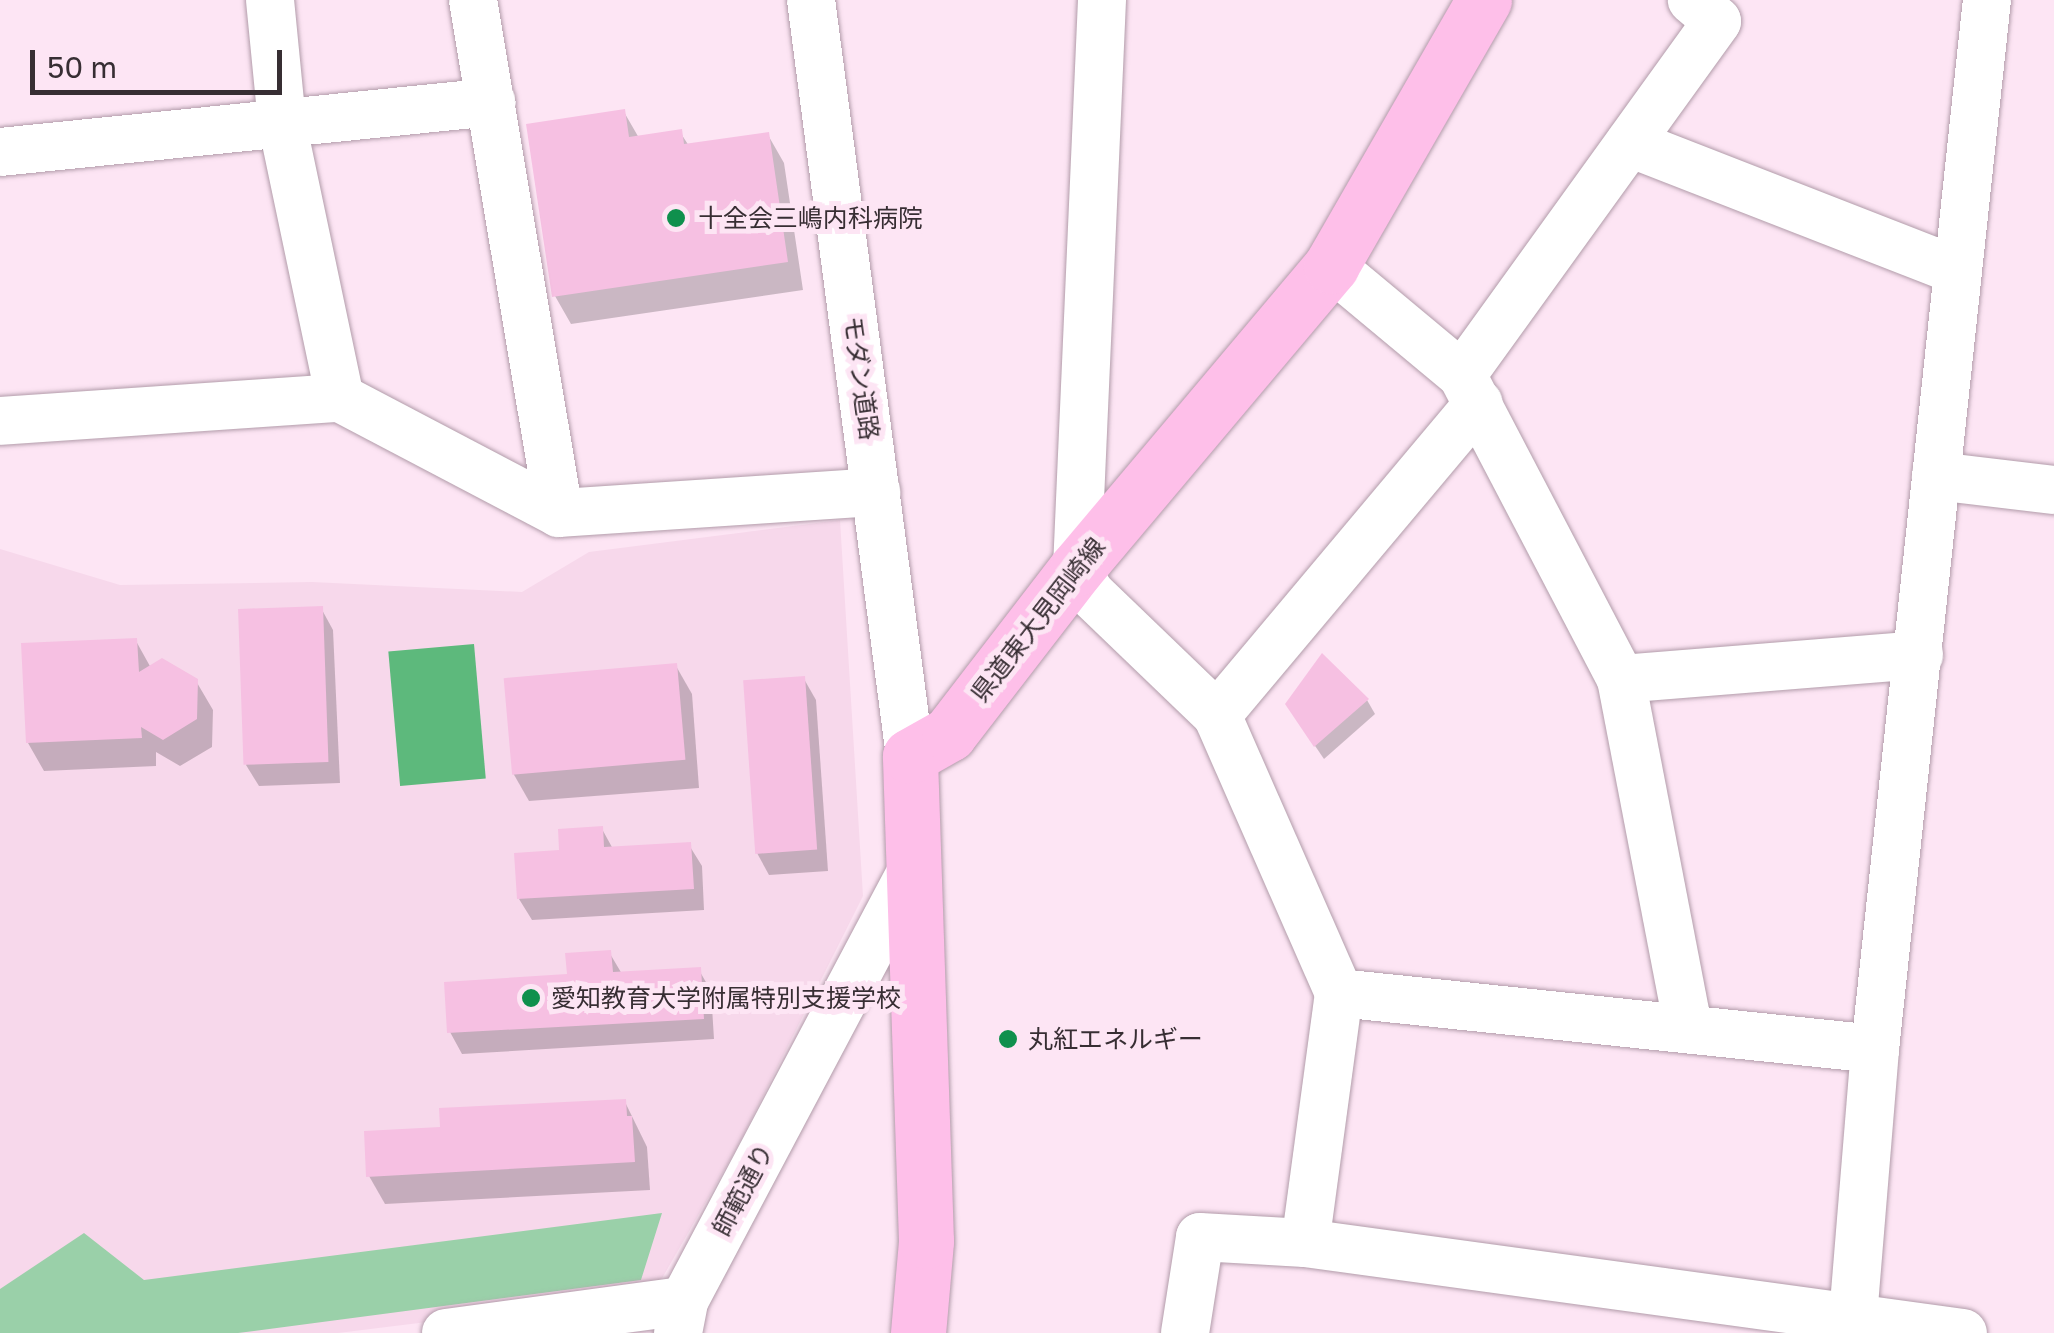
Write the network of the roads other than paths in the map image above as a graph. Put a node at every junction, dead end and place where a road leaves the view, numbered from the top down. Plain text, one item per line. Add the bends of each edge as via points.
1 (270, 0) edge
2 (473, 0) edge
3 (811, 0) edge
4 (1102, 0) edge
5 (1484, 0) edge
6 (1692, 0) edge
7 (1987, 0) edge
8 (490, 102) junction
9 (282, 123) junction
10 (1630, 143) junction
11 (0, 152) edge
12 (1331, 266) junction
13 (1955, 270) junction
14 (1470, 389) junction
15 (340, 398) junction
16 (0, 421) edge
17 (1936, 476) junction
18 (2054, 490) edge
19 (876, 492) junction
20 (559, 513) junction
21 (1077, 568) junction
22 (1919, 655) junction
23 (1621, 678) junction
24 (1217, 716) junction
25 (910, 756) junction
26 (914, 866) junction
27 (1339, 994) junction
28 (1688, 1028) junction
29 (1875, 1049) junction
30 (1306, 1243) junction
31 (681, 1317) edge
32 (1853, 1317) junction
33 (446, 1333) edge
34 (918, 1333) edge
35 (1185, 1333) edge
36 (1962, 1333) edge

1 - 9 street
2 - 8 street
3 - 19 street, モダン道路
4 - 21 street
5 - 12 main road, 県道東大見岡崎線
6 - 10 street via 1717,22
7 - 13 street
8 - 9 street
8 - 20 street
9 - 11 street
9 - 15 street
10 - 13 street
10 - 14 street
12 - 14 street
12 - 21 main road, 県道東大見岡崎線
13 - 17 street
14 - 23 street
14 - 24 street
15 - 16 street
15 - 20 street
17 - 18 street
17 - 22 street
19 - 20 street
19 - 25 street, モダン道路
21 - 24 street via 1089,592
21 - 25 main road, 県道東大見岡崎線 via 949,734
22 - 23 street
22 - 29 street
23 - 28 street
24 - 27 street
25 - 26 main road
26 - 31 street, 師範通り
26 - 34 main road via 926,1241
27 - 28 street
27 - 30 street
28 - 29 street
29 - 32 street
30 - 32 street
30 - 35 street via 1200,1237
31 - 33 street, 師範通り
32 - 36 street

